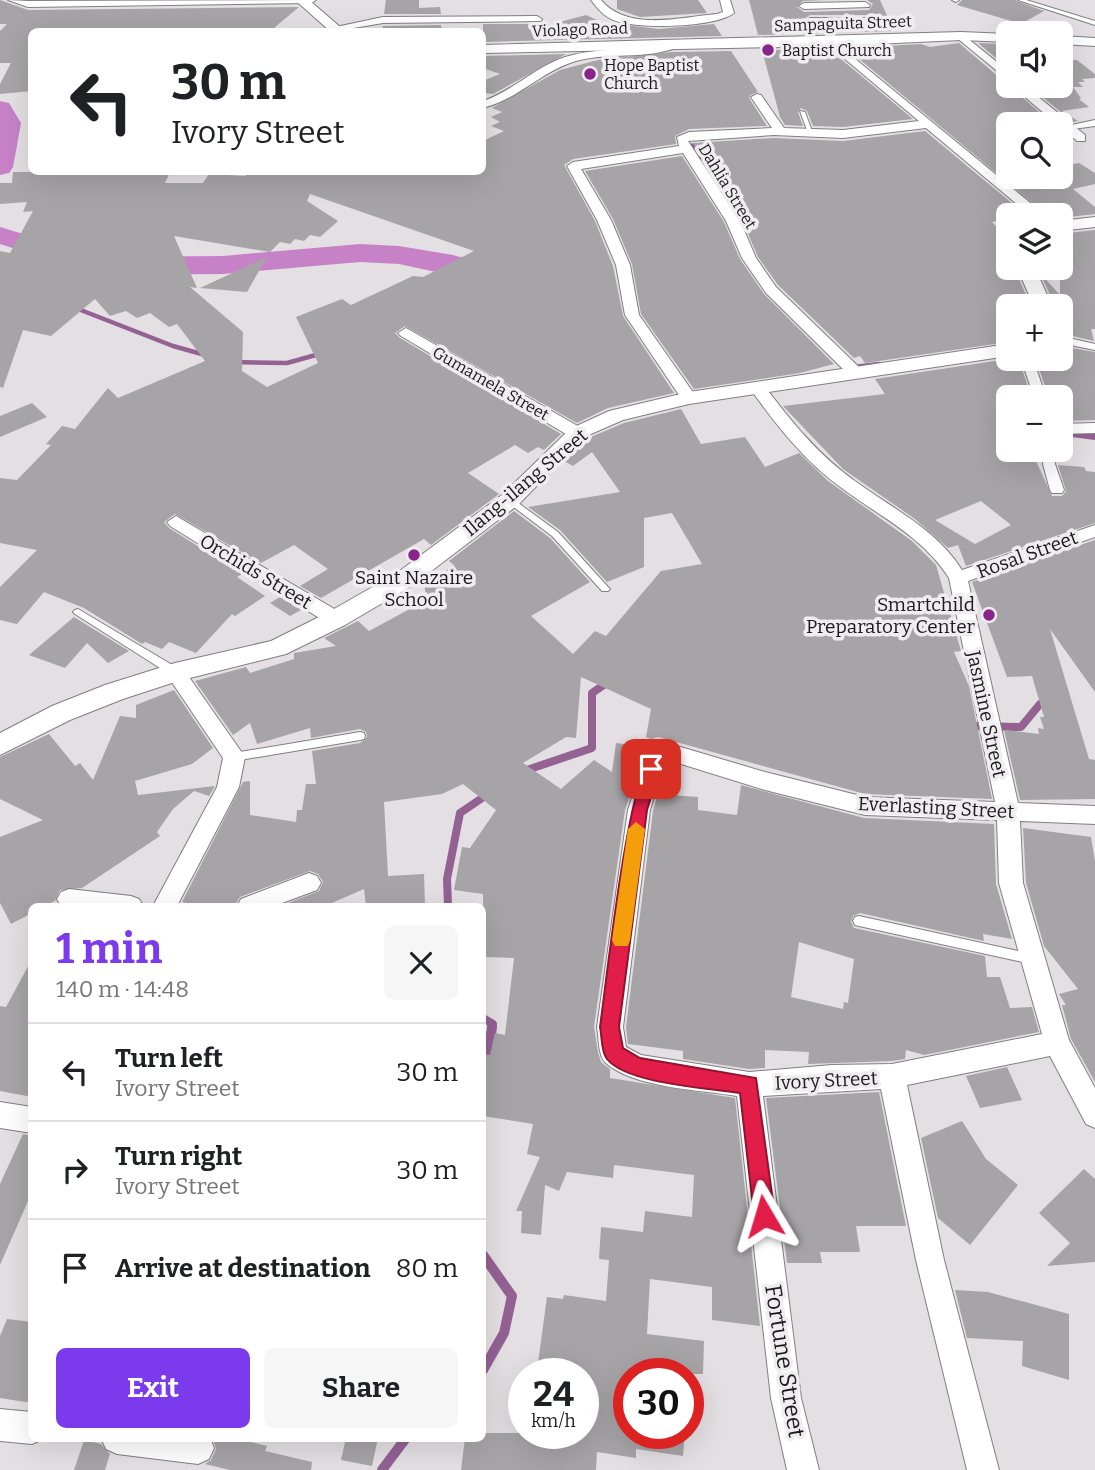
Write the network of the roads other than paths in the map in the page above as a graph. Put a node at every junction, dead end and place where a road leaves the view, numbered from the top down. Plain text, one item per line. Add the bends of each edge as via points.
1 (13, 0) edge
2 (301, 0) edge
3 (311, 0) edge
4 (596, 0) edge
5 (725, 0) edge
6 (1021, 0) edge
7 (151, 1) edge
8 (220, 1) edge
9 (78, 2) edge
10 (804, 3) edge
11 (864, 3) edge
12 (537, 19) dead end
13 (810, 21) junction
14 (870, 21) junction
15 (1095, 23) edge
16 (336, 28) edge
17 (347, 28) edge
18 (961, 36) junction
19 (996, 37) edge
20 (876, 40) junction
21 (1073, 41) edge
22 (815, 42) junction
23 (831, 42) junction
24 (1095, 42) edge
25 (679, 43) junction
26 (486, 48) edge
27 (996, 67) edge
28 (757, 97) dead end
29 (1032, 98) edge
30 (486, 104) edge
31 (802, 112) dead end
32 (1048, 112) edge
33 (1095, 122) edge
34 (928, 124) junction
35 (1073, 126) edge
36 (781, 132) junction
37 (1073, 132) edge
38 (811, 133) junction
39 (1081, 138) dead end
40 (685, 149) junction
41 (1023, 203) edge
42 (1095, 222) edge
43 (1073, 225) edge
44 (406, 333) dead end
45 (1073, 342) edge
46 (1095, 347) edge
47 (996, 352) edge
48 (856, 373) junction
49 (757, 387) junction
50 (690, 398) junction
51 (1095, 428) edge
52 (1073, 429) edge
53 (577, 433) junction
54 (1049, 462) edge
55 (1057, 490) dead end
56 (510, 500) junction
57 (176, 522) dead end
58 (1095, 531) edge
59 (958, 579) junction
60 (605, 589) dead end
61 (78, 612) dead end
62 (337, 619) junction
63 (175, 671) junction
64 (360, 736) dead end
65 (0, 745) edge
66 (657, 748) joint
67 (234, 757) junction
68 (1009, 810) junction
69 (1095, 816) edge
70 (309, 883) dead end
71 (69, 899) dead end
72 (104, 903) edge
73 (167, 903) edge
74 (257, 903) edge
75 (859, 921) dead end
76 (1032, 958) junction
77 (1057, 1043) junction
78 (892, 1076) junction
79 (749, 1085) junction
80 (0, 1115) edge
81 (1095, 1115) edge
82 (28, 1119) edge
83 (0, 1425) edge
84 (28, 1428) edge
85 (149, 1442) edge
86 (198, 1448) dead end
87 (803, 1470) edge
88 (983, 1470) edge

1 - 9 street via 28,4
2 - 3 street
2 - 8 street
2 - 16 street
4 - 5 street via 607,15 632,23 727,16
6 - 15 lane
7 - 8 street
7 - 9 street
10 - 11 street
10 - 13 street
11 - 14 street
12 - 17 street via 383,20
13 - 14 street
13 - 22 street
14 - 20 street
18 - 19 street, Sampaguita Street
18 - 20 street, Sampaguita Street
18 - 27 street
20 - 23 street, Sampaguita Street
21 - 24 street
22 - 23 street, Sampaguita Street
22 - 25 street, Sampaguita Street
23 - 34 street
25 - 26 street, Violago Road
25 - 30 street via 579,57 549,66 515,93
28 - 36 street
29 - 32 street
31 - 38 lane
33 - 35 street
34 - 38 street, Dahlia Street
34 - 41 street
36 - 38 street, Dahlia Street
36 - 40 street, Dahlia Street via 689,136 681,140
37 - 39 street
40 - 48 street, Dahlia Street via 771,290
40 - 50 street via 573,166 623,265 632,315
42 - 43 street
44 - 53 street, Gumamela Street
45 - 46 street
47 - 48 street, Ilang-ilang Street
48 - 49 street, Ilang-ilang Street
49 - 50 street, Ilang-ilang Street
49 - 59 street, Jasmine Street via 790,432 832,473 928,540 947,556
50 - 53 street, Ilang-ilang Street via 649,405
51 - 52 street
53 - 56 street, Ilang-ilang Street
54 - 55 street
56 - 60 lane via 555,534
56 - 62 street, Ilang-ilang Street via 405,579
57 - 62 street, Orchids Street
58 - 59 street, Rosal Street
59 - 68 street, Jasmine Street
61 - 63 lane
62 - 63 street, Ilang-ilang Street via 277,648
63 - 65 street, Ilang-ilang Street via 61,713
63 - 67 street
64 - 67 lane
66 - 68 street, Everlasting Street via 865,806
66 - 79 street, Ivory Street via 639,810 610,1027 614,1054 637,1067
67 - 73 street via 228,787
68 - 69 street, Everlasting Street
68 - 76 street, Jasmine Street via 1012,883
70 - 74 street
71 - 72 street
75 - 76 lane
76 - 77 street, Jasmine Street
77 - 78 street, Ivory Street
77 - 81 street, Jasmine Street
78 - 79 street, Ivory Street
78 - 88 street via 930,1260
79 - 87 street, Fortune Street via 786,1398
80 - 82 street
83 - 84 street
85 - 86 street

